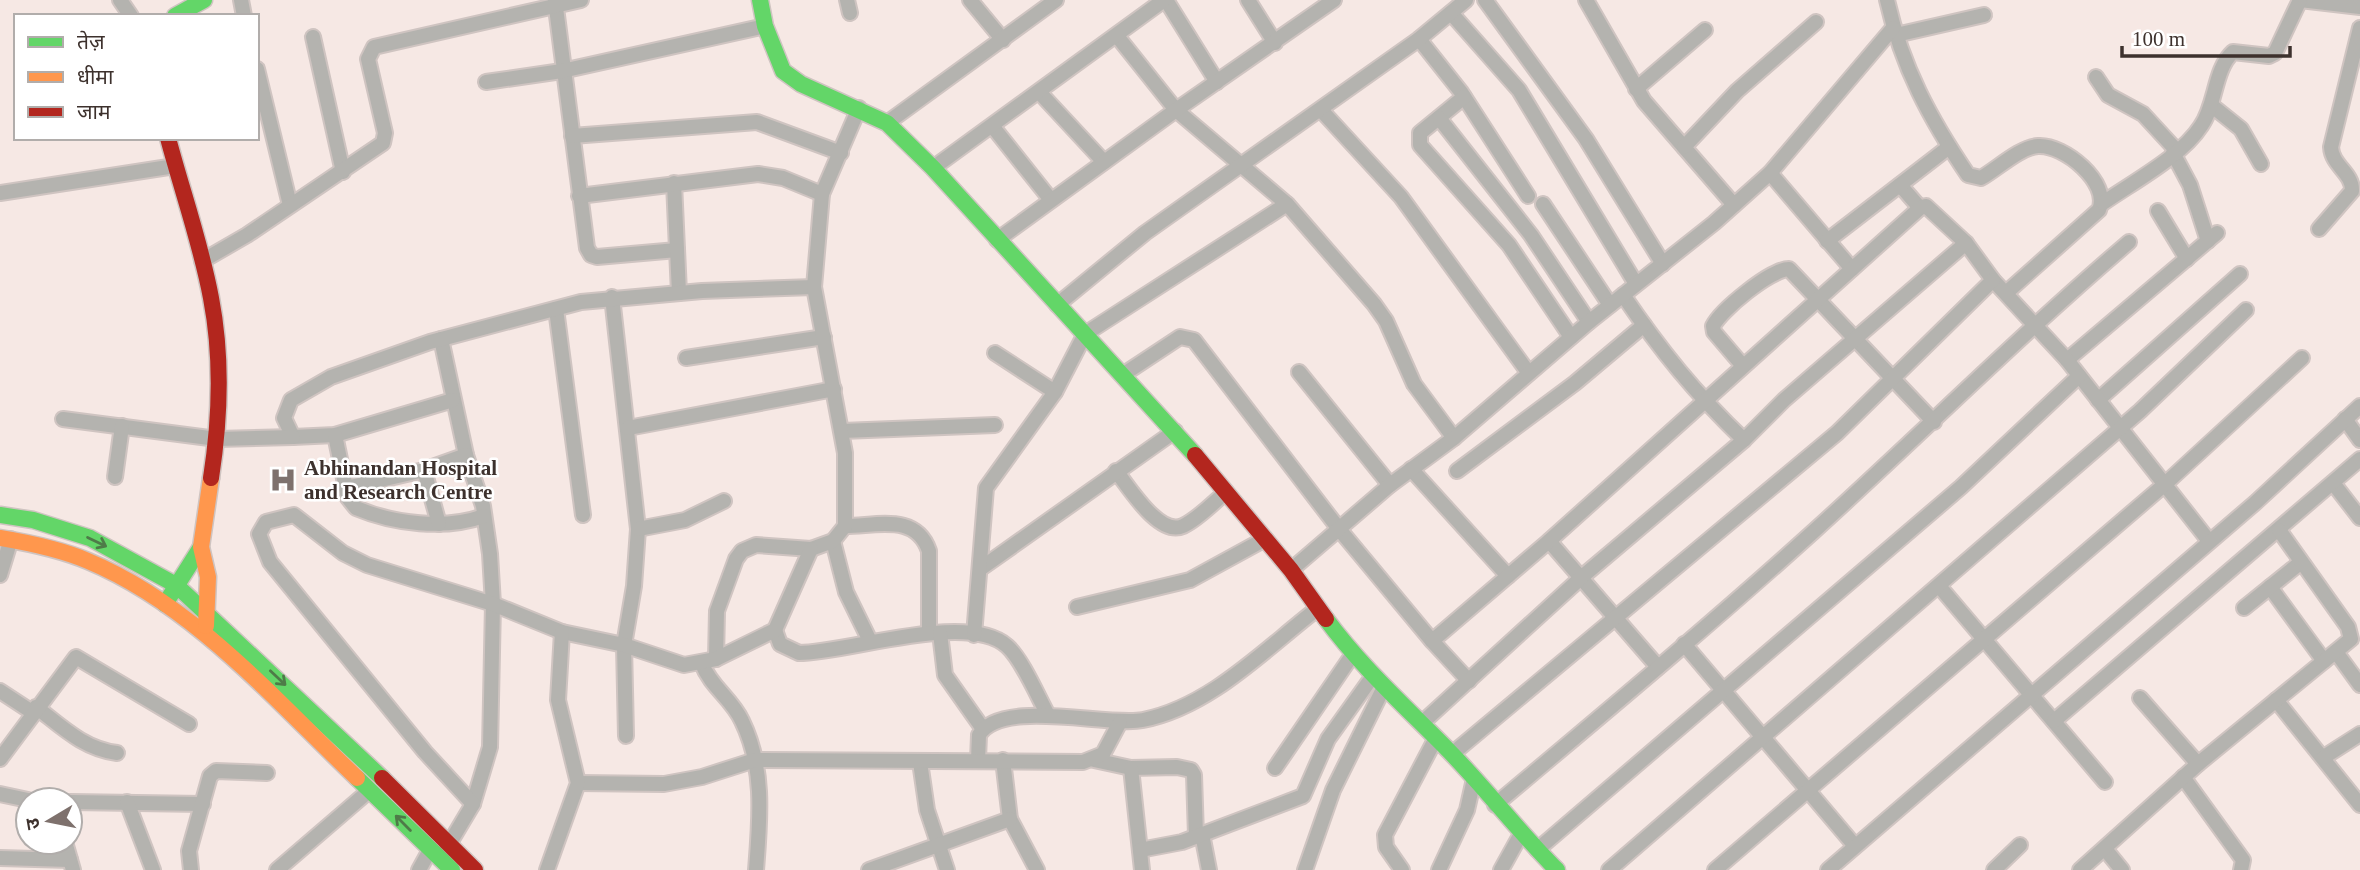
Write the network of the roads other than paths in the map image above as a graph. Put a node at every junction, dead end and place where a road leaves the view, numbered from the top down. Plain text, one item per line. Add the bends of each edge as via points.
1 (204, 0) edge
2 (581, 0) edge
3 (760, 0) edge
4 (970, 0) edge
5 (1056, 0) edge
6 (1165, 0) edge
7 (1248, 0) edge
8 (1466, 0) edge
9 (1485, 0) edge
10 (1586, 0) edge
11 (1887, 0) edge
12 (2300, 0) edge
13 (1327, 2) edge
14 (2337, 2) edge
15 (555, 4) edge
16 (2360, 7) edge
17 (1451, 13) junction
18 (179, 14) edge
19 (1983, 15) dead end
20 (1816, 22) dead end
21 (765, 26) junction
22 (2360, 28) edge
23 (1705, 30) dead end
24 (1894, 31) junction
25 (1117, 36) junction
26 (313, 37) dead end
27 (1419, 39) junction
28 (1003, 40) junction
29 (1275, 43) junction
30 (562, 72) junction
31 (259, 77) edge
32 (2096, 77) dead end
33 (486, 82) dead end
34 (1217, 82) junction
35 (1636, 89) junction
36 (1040, 93) junction
37 (1464, 97) junction
38 (2211, 105) junction
39 (859, 108) junction
40 (1176, 110) junction
41 (1321, 110) junction
42 (1439, 118) junction
43 (887, 123) junction
44 (993, 127) junction
45 (572, 136) junction
46 (168, 140) edge
47 (1684, 147) junction
48 (1949, 147) junction
49 (2175, 152) junction
50 (841, 153) junction
51 (1104, 162) junction
52 (2261, 164) dead end
53 (175, 166) junction
54 (1243, 166) junction
55 (933, 168) junction
56 (343, 172) junction
57 (1770, 173) junction
58 (674, 183) junction
59 (1900, 185) junction
60 (0, 193) edge
61 (822, 194) junction
62 (579, 195) junction
63 (1528, 196) dead end
64 (1051, 200) junction
65 (2103, 203) junction
66 (1287, 204) junction
67 (1543, 204) dead end
68 (290, 205) junction
69 (1734, 205) junction
70 (1920, 208) junction
71 (2158, 211) dead end
72 (2319, 229) dead end
73 (997, 240) junction
74 (1827, 241) junction
75 (2129, 242) dead end
76 (1966, 243) junction
77 (677, 250) junction
78 (2187, 259) junction
79 (202, 261) junction
80 (1663, 264) junction
81 (1852, 269) junction
82 (2240, 274) dead end
83 (1993, 281) junction
84 (1636, 284) junction
85 (814, 287) junction
86 (679, 293) junction
87 (2006, 293) junction
88 (1623, 295) junction
89 (612, 297) junction
90 (1817, 299) junction
91 (1057, 305) junction
92 (1610, 305) junction
93 (556, 309) junction
94 (2246, 310) dead end
95 (1589, 322) junction
96 (2034, 323) junction
97 (1644, 325) junction
98 (1085, 334) junction
99 (824, 337) junction
100 (1572, 337) junction
101 (441, 339) junction
102 (1854, 339) junction
103 (995, 353) dead end
104 (686, 358) dead end
105 (2302, 358) dead end
106 (2067, 360) junction
107 (1743, 366) junction
108 (1298, 372) dead end
109 (1528, 372) junction
110 (1124, 374) junction
111 (2078, 376) junction
112 (1893, 381) junction
113 (834, 389) junction
114 (1055, 392) junction
115 (453, 400) junction
116 (2098, 400) junction
117 (1704, 402) junction
118 (2360, 406) edge
119 (63, 419) dead end
120 (2345, 419) junction
121 (1934, 422) junction
122 (995, 425) dead end
123 (122, 426) junction
124 (2119, 427) junction
125 (628, 428) junction
126 (842, 431) junction
127 (1175, 431) junction
128 (335, 435) junction
129 (293, 436) junction
130 (1454, 438) junction
131 (217, 439) junction
132 (1744, 440) junction
133 (2360, 440) edge
134 (466, 455) junction
135 (2360, 459) edge
136 (1411, 469) junction
137 (424, 470) junction
138 (1116, 471) junction
139 (1457, 471) dead end
140 (115, 477) dead end
141 (2333, 484) junction
142 (1390, 485) junction
143 (2164, 485) junction
144 (346, 488) junction
145 (1226, 492) junction
146 (724, 501) dead end
147 (0, 515) edge
148 (583, 515) dead end
149 (484, 516) junction
150 (2360, 518) edge
151 (439, 524) junction
152 (845, 526) junction
153 (1339, 528) junction
154 (638, 529) junction
155 (2279, 530) junction
156 (5, 538) edge
157 (1265, 539) junction
158 (833, 541) junction
159 (1549, 541) junction
160 (2209, 541) junction
161 (201, 547) junction
162 (811, 550) junction
163 (2300, 564) junction
164 (980, 569) junction
165 (1291, 570) junction
166 (0, 575) edge
167 (1508, 576) junction
168 (1583, 576) junction
169 (176, 585) junction
170 (1938, 586) junction
171 (2270, 587) junction
172 (165, 604) junction
173 (493, 604) junction
174 (1077, 607) dead end
175 (2244, 607) dead end
176 (1317, 609) junction
177 (208, 612) junction
178 (1615, 617) junction
179 (775, 630) junction
180 (562, 632) junction
181 (934, 633) junction
182 (205, 634) junction
183 (974, 635) junction
184 (1981, 639) junction
185 (870, 641) junction
186 (1432, 641) junction
187 (1684, 644) junction
188 (624, 645) junction
189 (1353, 654) junction
190 (2330, 657) junction
191 (709, 661) junction
192 (1658, 667) junction
193 (1378, 681) junction
194 (1469, 681) junction
195 (2360, 685) edge
196 (1723, 690) junction
197 (0, 691) edge
198 (2031, 696) junction
199 (2140, 698) dead end
200 (2276, 701) junction
201 (34, 710) junction
202 (1048, 715) junction
203 (2054, 721) junction
204 (1120, 722) junction
205 (1422, 723) junction
206 (189, 724) dead end
207 (983, 729) junction
208 (2360, 734) edge
209 (626, 736) dead end
210 (1436, 738) junction
211 (1762, 739) junction
212 (117, 753) dead end
213 (1452, 754) junction
214 (2324, 757) junction
215 (0, 759) edge
216 (755, 760) junction
217 (1003, 760) junction
218 (1094, 760) junction
219 (978, 761) junction
220 (920, 762) junction
221 (2198, 764) junction
222 (1131, 768) junction
223 (1275, 768) dead end
224 (267, 773) dead end
225 (2183, 777) junction
226 (1474, 779) junction
227 (2105, 782) dead end
228 (578, 783) junction
229 (370, 790) junction
230 (1807, 791) junction
231 (84, 802) edge
232 (127, 802) junction
233 (203, 804) junction
234 (473, 804) junction
235 (1495, 805) junction
236 (2360, 805) edge
237 (1010, 819) junction
238 (1521, 834) junction
239 (1199, 835) junction
240 (2020, 845) dead end
241 (939, 846) junction
242 (1855, 846) junction
243 (2105, 849) junction
244 (1140, 850) junction
245 (1537, 850) junction
246 (440, 851) junction
247 (0, 858) edge
248 (72, 865) edge
249 (153, 870) edge
250 (191, 870) edge
251 (277, 870) edge
252 (419, 870) edge
253 (452, 870) edge
254 (475, 870) edge
255 (547, 870) edge
256 (756, 870) edge
257 (869, 870) edge
258 (947, 870) edge
259 (1037, 870) edge
260 (1142, 870) edge
261 (1209, 870) edge
262 (1305, 870) edge
263 (1402, 870) edge
264 (1439, 870) edge
265 (1501, 870) edge
266 (1557, 870) edge
267 (1609, 870) edge
268 (1715, 870) edge
269 (1828, 870) edge
270 (1994, 870) edge
271 (2080, 870) edge
272 (2122, 870) edge
273 (2241, 870) edge

1 - 18 street
2 - 15 street
3 - 21 street
4 - 28 street
5 - 28 street
6 - 25 street
6 - 34 street
7 - 29 street
8 - 17 street
9 - 80 street via 1586,139
10 - 35 street
11 - 24 street
12 - 14 street
12 - 38 street via 2275,53 2229,55
13 - 29 street
14 - 16 street
15 - 30 street
15 - 56 street via 374,47 368,59 385,133 383,143
17 - 27 street
17 - 84 street via 1519,90
19 - 24 street
20 - 47 street via 1737,91
21 - 30 street
21 - 39 street via 790,78
22 - 72 street via 2331,147 2331,156 2348,176 2352,191
23 - 35 street
24 - 48 street via 1923,105
24 - 57 street
25 - 36 street
25 - 40 street
26 - 56 street
27 - 37 street
27 - 41 street
28 - 43 street
29 - 34 street
30 - 33 street
30 - 45 street
31 - 68 street
32 - 49 street via 2108,95 2143,114
34 - 40 street
35 - 47 street
36 - 44 street
36 - 51 street
37 - 42 street
37 - 63 street
38 - 49 street via 2197,132
38 - 52 street via 2241,129
39 - 43 street
39 - 50 street
40 - 51 street
40 - 54 street
41 - 54 street
41 - 109 street via 1401,197
42 - 95 street via 1531,235
42 - 100 street via 1420,133 1420,145 1509,244
43 - 55 street
44 - 55 street
44 - 64 street
45 - 50 street via 745,121 769,125
45 - 62 street
46 - 53 street
47 - 69 street
48 - 59 street
48 - 65 street via 1968,175 1981,178 2031,148 2046,146 2082,167
49 - 65 street
49 - 78 street via 2212,237
50 - 61 street
51 - 64 street
53 - 60 street
53 - 79 street
54 - 66 street
54 - 91 street via 1145,233
55 - 73 street
56 - 68 street
57 - 69 street
57 - 74 street
58 - 61 street via 765,175
58 - 62 street
58 - 77 street
59 - 70 street
59 - 74 street
61 - 85 street
62 - 77 street via 591,254
64 - 73 street
65 - 87 street via 2091,219
66 - 98 street
66 - 130 street via 1380,312 1414,384
67 - 92 street
68 - 79 street
69 - 80 street
70 - 76 street via 1932,208
70 - 81 street
71 - 78 street
73 - 91 street
74 - 81 street
75 - 96 street
76 - 83 street
76 - 102 street
77 - 86 street
78 - 106 street
79 - 131 street via 216,334
80 - 84 street
81 - 90 street
82 - 116 street
83 - 87 street
83 - 112 street
84 - 88 street
85 - 86 street
85 - 99 street
86 - 89 street
87 - 96 street
88 - 92 street
88 - 97 street
89 - 93 street
89 - 125 street
90 - 102 street
90 - 107 street
90 - 107 street via 1789,269 1781,269 1722,314 1714,332
91 - 98 street
92 - 95 street
93 - 101 street
93 - 148 street
94 - 124 street
95 - 100 street
96 - 106 street
96 - 121 street
97 - 117 street
97 - 139 street
98 - 110 street
98 - 114 street
99 - 104 street
99 - 113 street
100 - 109 street
101 - 115 street
101 - 129 street via 331,377 298,394 284,412
102 - 112 street
102 - 132 street
103 - 114 street
105 - 143 street
106 - 111 street
107 - 117 street
108 - 142 street
109 - 130 street
110 - 127 street
110 - 153 street via 1180,337 1194,340
111 - 116 street
111 - 196 street via 1962,487
112 - 121 street
112 - 178 street
113 - 125 street
113 - 126 street
114 - 164 street via 986,488
115 - 128 street
115 - 134 street
116 - 124 street
117 - 132 street
117 - 159 street
118 - 120 street
119 - 123 street
120 - 133 street
120 - 160 street
121 - 187 street
122 - 126 street
123 - 131 street
123 - 140 street
124 - 143 street
124 - 170 street
125 - 154 street
126 - 152 street via 847,474
127 - 138 street
127 - 145 street
128 - 129 street
128 - 144 street
129 - 131 street
130 - 136 street
131 - 161 street
132 - 168 street
134 - 137 street
134 - 149 street
135 - 141 street
136 - 142 street
136 - 167 street
137 - 144 street
137 - 151 street
138 - 145 street via 1160,524 1172,528 1183,526
138 - 164 street
141 - 150 street
141 - 155 street
142 - 153 street
143 - 160 street
143 - 184 street
144 - 151 street via 351,504 364,511
145 - 157 street
146 - 154 street via 685,520
147 -> 169 street via 90,538
149 - 151 street via 462,524
149 - 173 street
152 - 158 street
152 - 181 street via 901,524 925,540
153 - 165 street
153 - 186 street
154 - 188 street
155 - 163 street
155 - 203 street
156 - 166 street
156 - 172 street via 45,545 86,561 134,583
157 - 165 street
157 - 174 street via 1190,580
158 - 162 street
158 - 185 street via 846,592
159 - 167 street
159 - 168 street
160 - 198 street
161 - 169 street
161 - 177 street via 208,576
162 - 179 street
162 - 191 street via 755,545 742,551 717,611
163 - 171 street
163 - 190 street via 2351,632 2351,639
164 - 183 street
165 - 176 street
167 - 186 street
168 - 178 street
168 - 194 street
169 - 172 street
169 - 177 street
170 - 184 street
170 - 211 street
171 - 175 street
171 - 190 street
172 - 182 street
173 - 180 street
173 - 234 street via 491,737
173 - 234 street via 354,560 294,515 261,527 261,544 270,562 314,620
176 - 189 street
176 - 204 street via 1195,701 1147,720
177 - 182 street
177 -> 246 street
178 - 192 street
178 - 213 street
179 - 185 street via 780,644 799,653
179 - 191 street
180 - 188 street
180 - 228 street via 558,700
181 - 183 street
181 - 185 street
181 - 207 street via 945,675
182 - 229 street
183 - 202 street via 995,639 1012,651
184 - 198 street
184 - 230 street
186 - 194 street
187 - 192 street
187 - 196 street
188 - 191 street via 684,665
188 - 209 street
189 - 193 street
189 - 223 street
190 - 195 street
190 - 200 street
191 - 216 street via 714,687 743,721
192 - 235 street
193 - 205 street
193 - 239 street via 1328,739 1303,796
193 - 262 street
194 - 205 street
196 - 211 street
196 - 245 street
197 - 201 street
198 - 203 street
198 - 242 street
199 - 221 street
200 - 214 street
200 - 221 street
201 - 206 street via 76,657
201 - 212 street via 79,741
201 - 215 street
202 - 204 street
202 - 207 street
203 - 227 street
204 - 218 street via 1103,754
205 - 210 street
207 - 219 street
208 - 214 street
210 - 213 street
210 - 263 street via 1385,835 1386,847
211 - 230 street
211 - 267 street
213 - 226 street
214 - 236 street
216 - 220 street
216 - 228 street via 664,785
216 - 256 street via 761,805
217 - 218 street
217 - 219 street
217 - 237 street
218 - 222 street
219 - 220 street
220 - 241 street via 927,810
221 - 225 street
222 - 239 street via 1177,766 1191,770
222 - 244 street
224 - 233 street via 216,771 210,776
225 - 243 street
225 - 273 street via 2243,860
226 - 235 street
226 - 264 street via 1467,810
228 - 255 street
246 -> 229 street
229 - 251 street
230 - 242 street
230 - 268 street
231 - 232 street
232 - 233 street
232 - 249 street
233 - 250 street via 189,851
234 - 246 street
235 - 238 street
237 - 241 street
237 - 259 street
238 - 245 street
238 - 265 street
239 - 244 street
239 - 261 street
240 - 270 street
241 - 257 street
241 - 258 street
242 - 269 street
243 - 271 street
243 - 272 street
244 - 260 street
245 - 266 street
246 - 252 street
246 - 253 street
246 - 254 street
247 - 248 street

